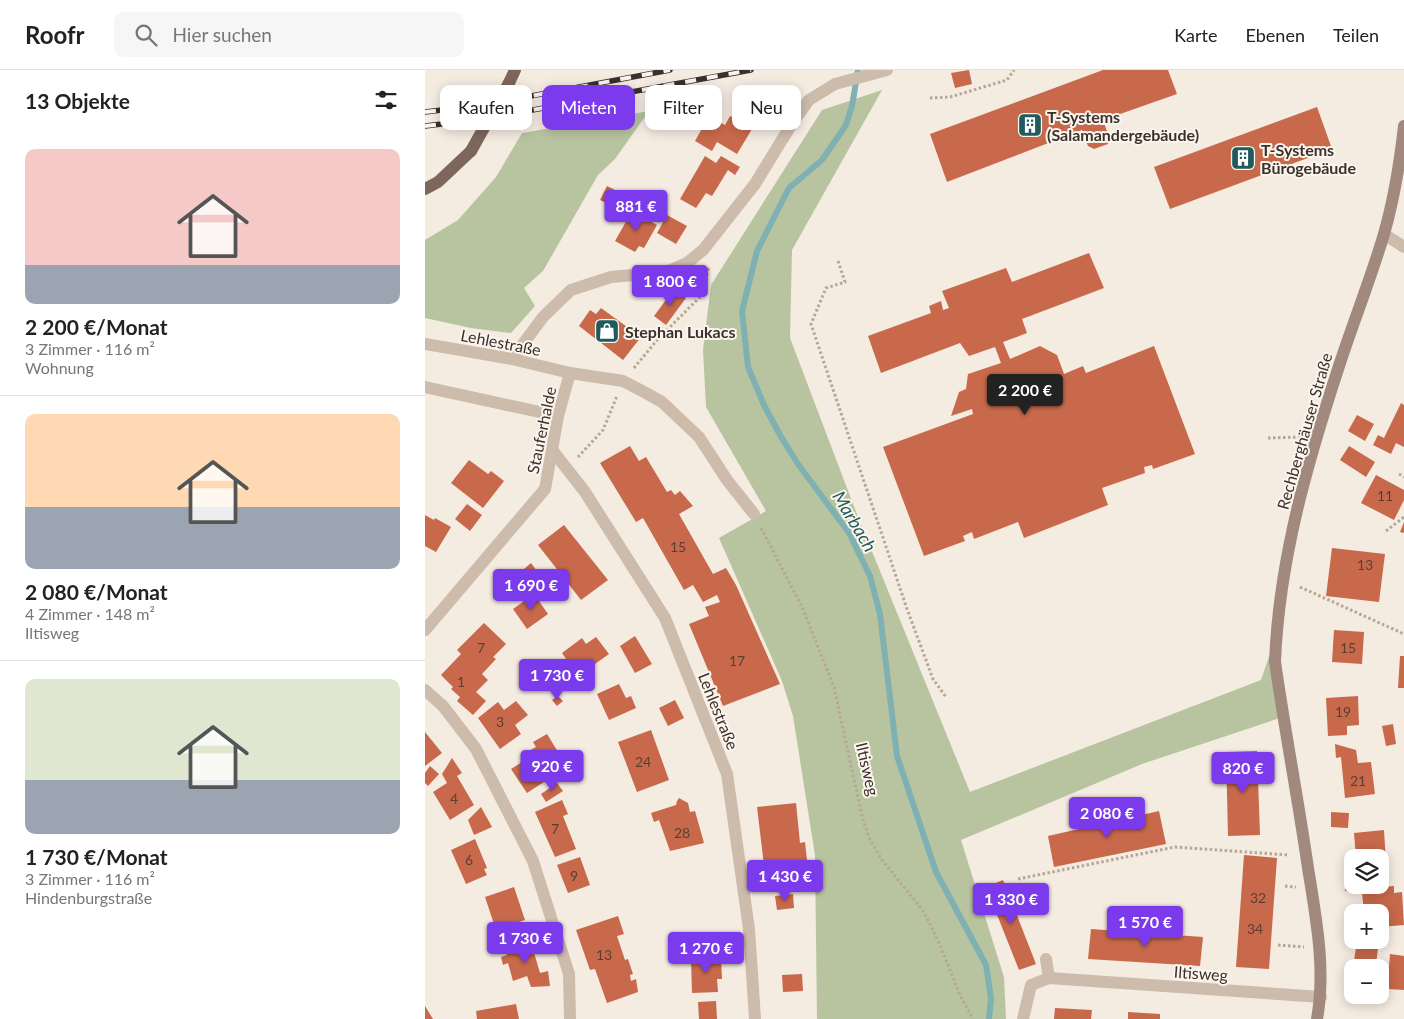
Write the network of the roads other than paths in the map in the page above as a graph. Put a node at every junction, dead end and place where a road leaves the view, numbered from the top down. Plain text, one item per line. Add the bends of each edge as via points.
1 (515, 70) edge
2 (887, 70) edge
3 (1404, 126) edge
4 (425, 189) edge
5 (1384, 234) junction
6 (1404, 247) edge
7 (425, 344) edge
8 (511, 359) junction
9 (570, 373) junction
10 (425, 387) edge
11 (558, 416) junction
12 (553, 451) junction
13 (754, 514) road end
14 (425, 630) edge
15 (425, 690) edge
16 (1046, 959) dead end
17 (1049, 978) junction
18 (1321, 997) junction
19 (570, 1019) edge
20 (755, 1019) edge
21 (1023, 1019) edge
22 (1317, 1019) edge

1 - 4 main road, bridge via 471,151 438,182
2 - 8 street via 835,84 809,100 755,184 703,250 687,263 667,272 611,277 571,290 543,317
3 - 5 street, Rechberghäuser Straße
5 - 6 street
5 - 18 street, Rechberghäuser Straße via 1299,494 1276,636 1275,662 1320,948
7 - 8 street, Lehlestraße
8 - 9 street, Lehlestraße
9 - 11 street, Stauferhalde
9 - 13 street, Lehlestraße via 623,381 663,402 699,437
10 - 11 street
11 - 12 street, Stauferhalde
12 - 14 street, Stauferhalde via 545,489
12 - 20 street, Lehlestraße via 585,492 665,618 727,774 749,929
15 - 19 street via 443,706 476,749 533,861 569,974
16 - 17 street
17 - 18 street, Iltisweg
17 - 21 street via 1031,985
18 - 22 street, Rechberghäuser Straße

